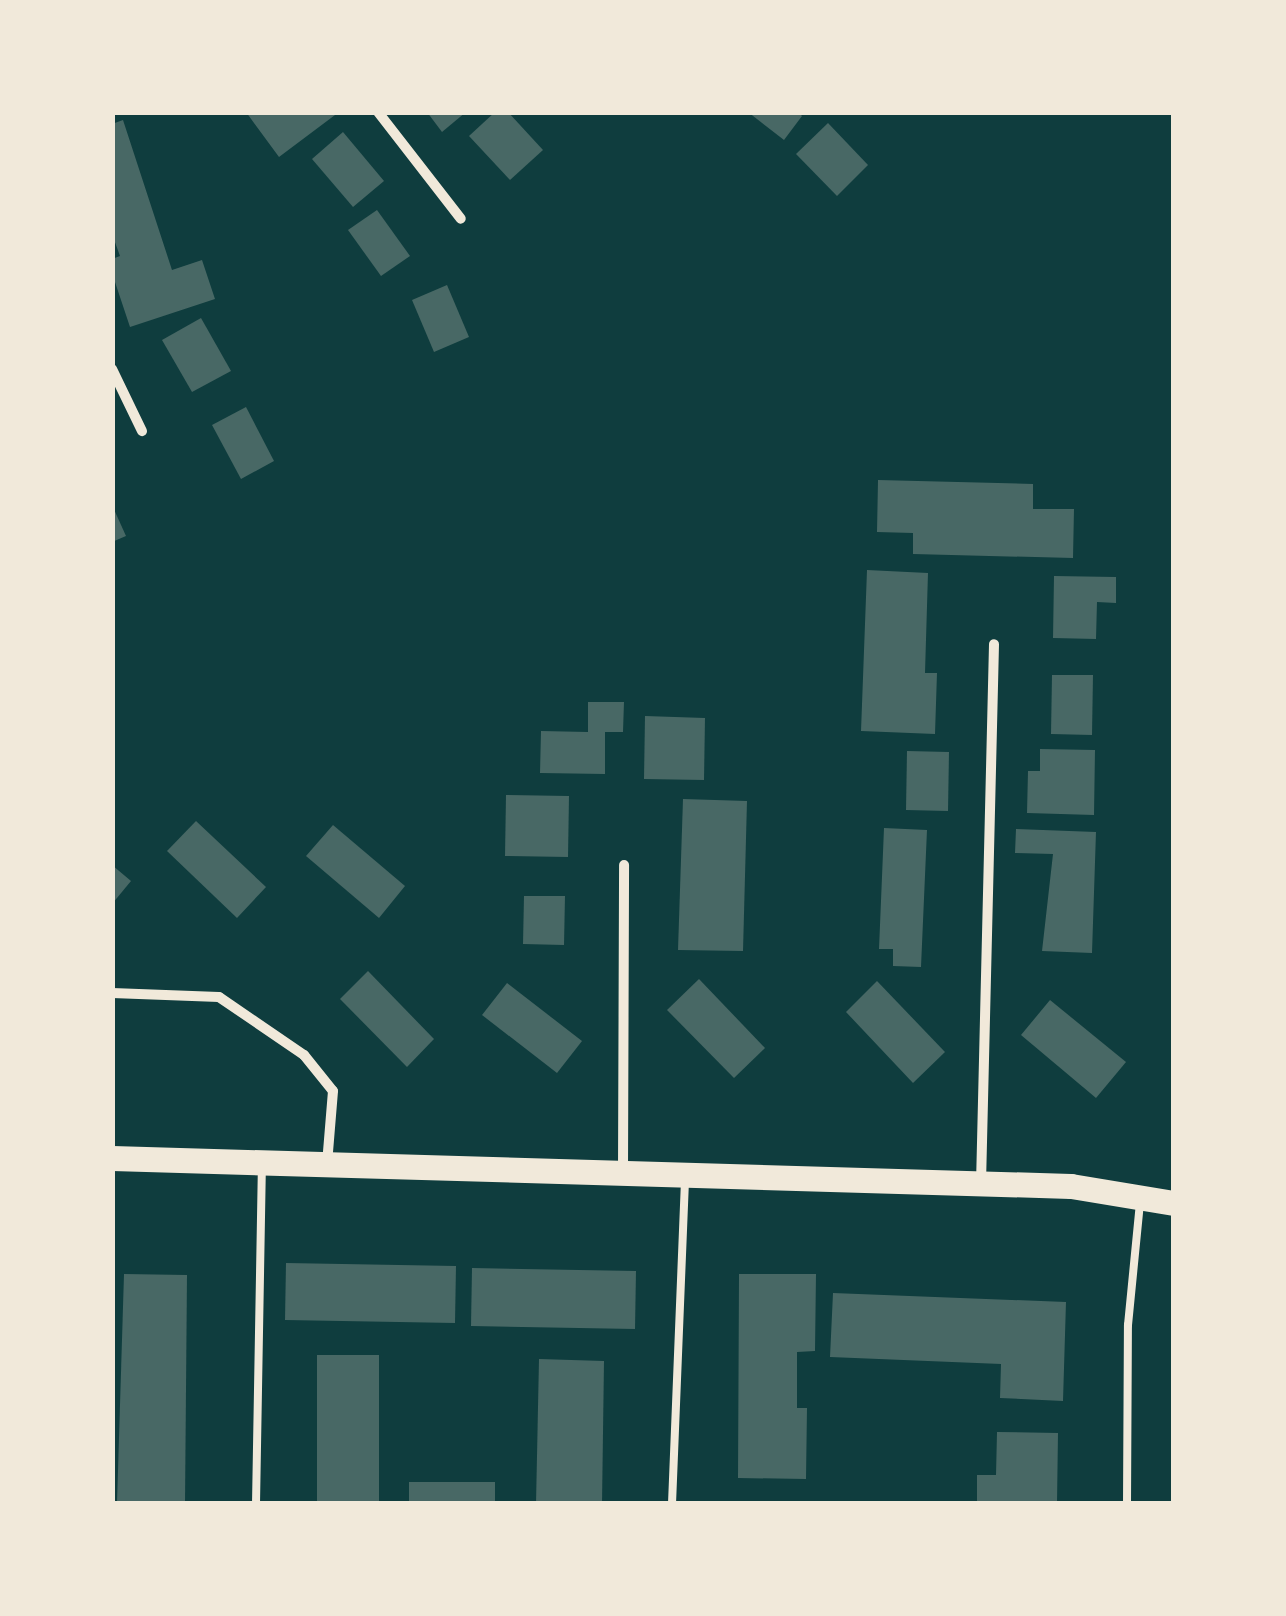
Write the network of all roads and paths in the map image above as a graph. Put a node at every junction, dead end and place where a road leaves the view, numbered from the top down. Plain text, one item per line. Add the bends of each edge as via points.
1 (378, 112) edge
2 (461, 219) dead end
3 (112, 369) edge
4 (142, 431) dead end
5 (994, 644) dead end
6 (624, 865) dead end
7 (112, 993) edge
8 (112, 1158) edge
9 (262, 1163) junction
10 (327, 1166) junction
11 (623, 1177) junction
12 (685, 1178) junction
13 (981, 1185) junction
14 (1140, 1198) junction
15 (1174, 1203) edge
16 (256, 1504) edge
17 (672, 1504) edge
18 (1128, 1504) edge

1 - 2 street
3 - 4 street
5 - 13 street
6 - 11 street
7 - 10 street via 219,997 304,1055 333,1090
8 - 9 main road
9 - 10 main road
9 - 16 lane
10 - 11 main road
11 - 12 main road
12 - 13 main road
12 - 17 lane
13 - 14 main road via 1072,1186
14 - 15 main road
14 - 18 lane via 1128,1326

